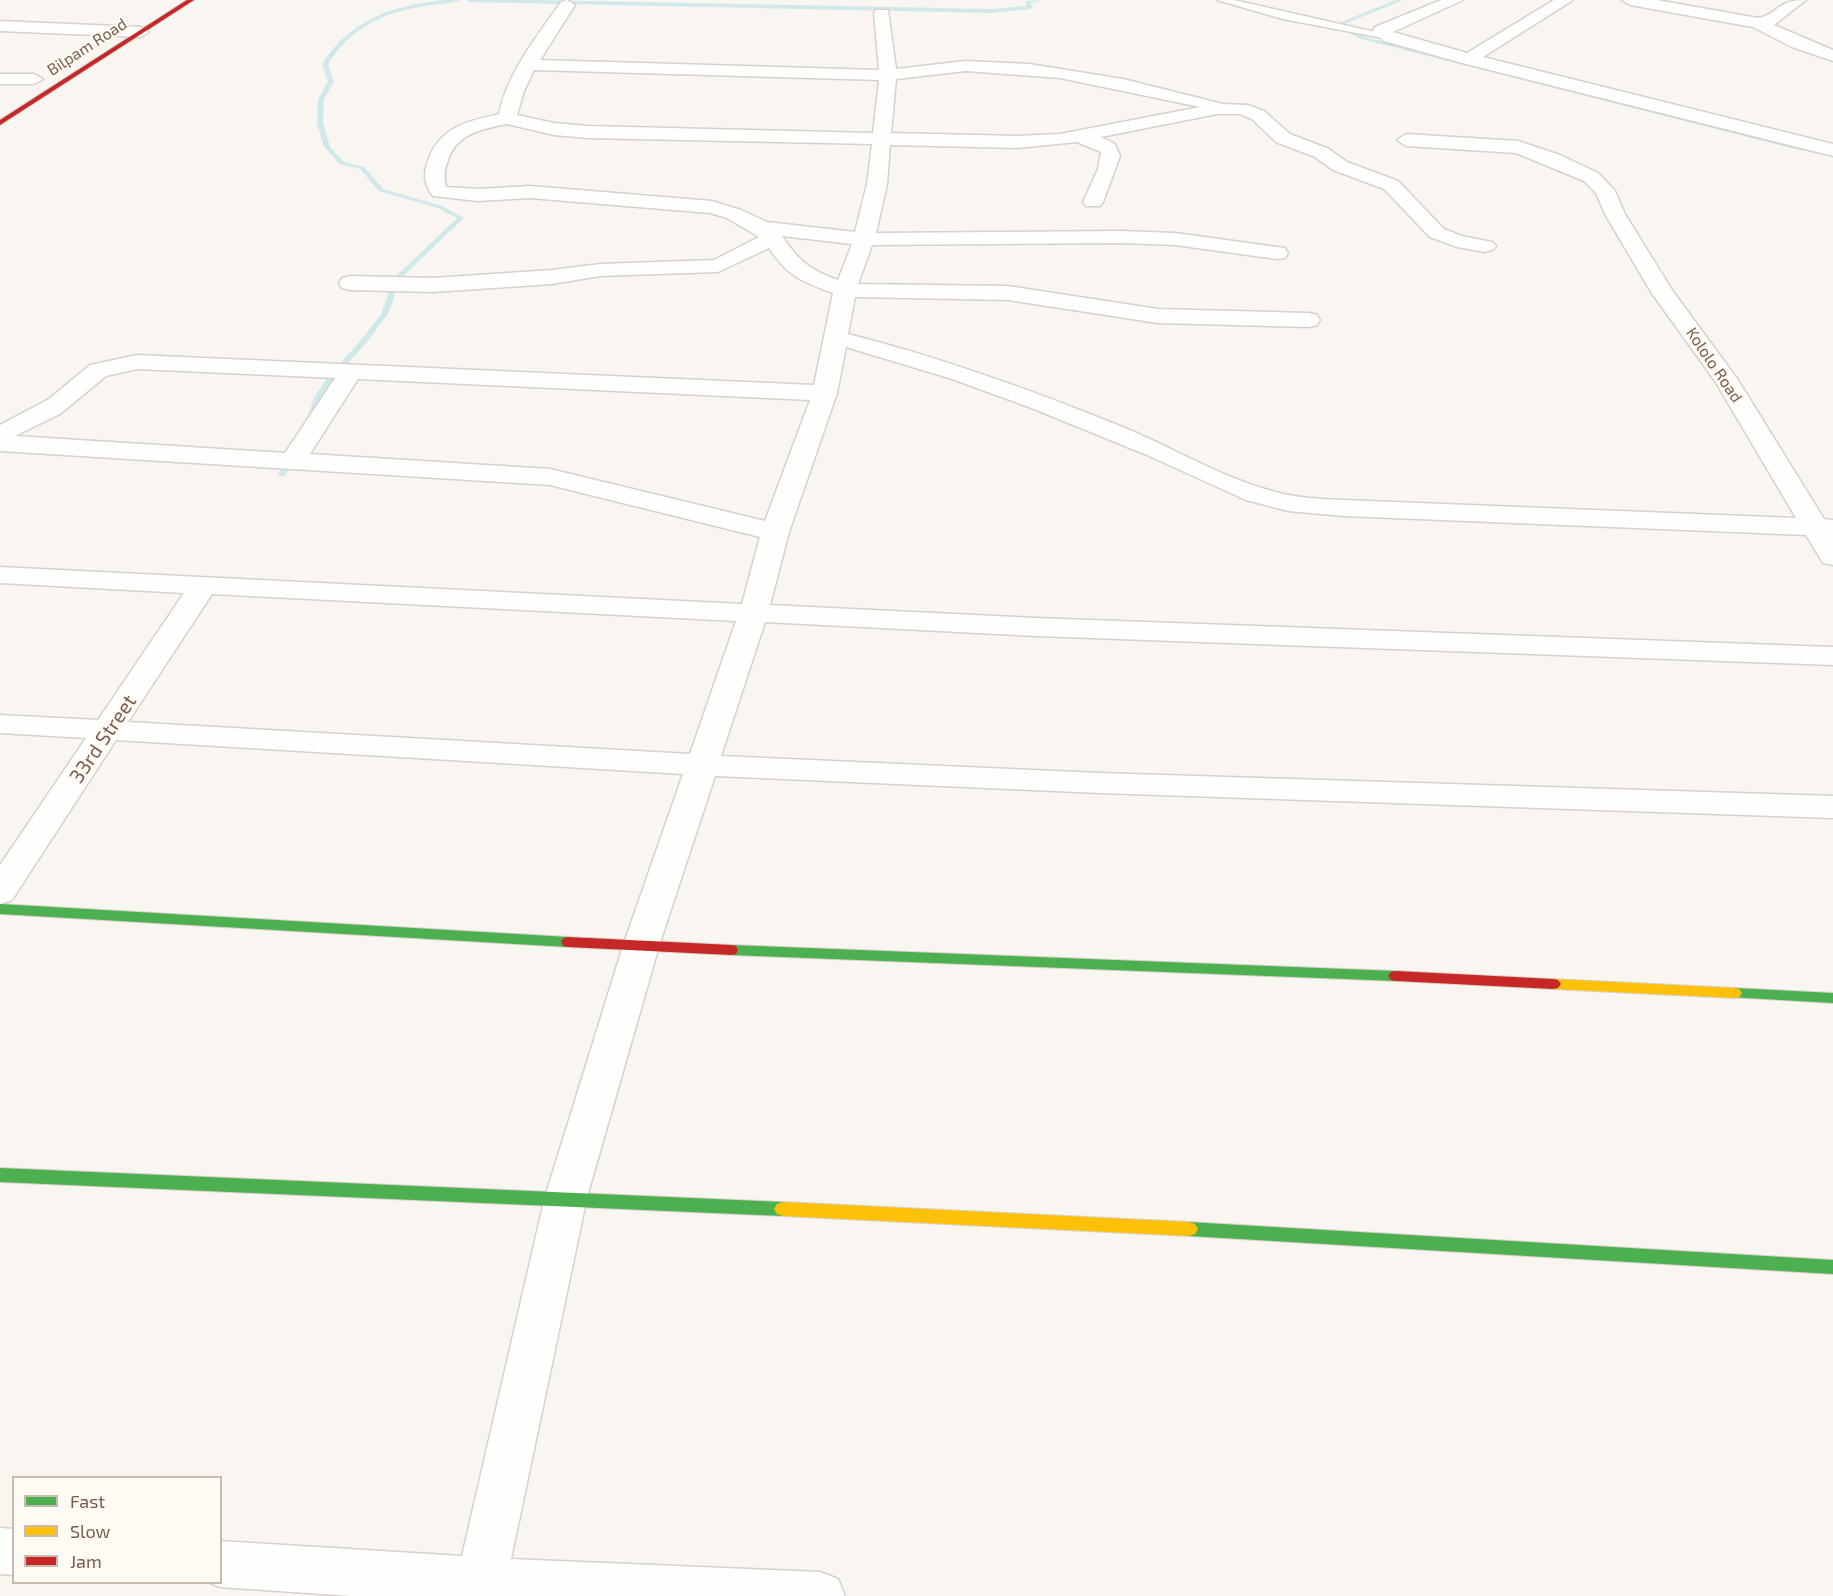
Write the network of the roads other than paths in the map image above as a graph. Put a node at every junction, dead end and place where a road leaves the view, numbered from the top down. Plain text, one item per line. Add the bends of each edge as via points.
1 (192, 0) edge
2 (1222, 0) edge
3 (1455, 0) edge
4 (1566, 0) edge
5 (1630, 0) edge
6 (1798, 0) edge
7 (567, 5) dead end
8 (882, 13) dead end
9 (1758, 23) junction
10 (136, 25) junction
11 (0, 26) edge
12 (113, 29) junction
13 (1388, 36) junction
14 (87, 46) dead end
15 (1833, 57) edge
16 (1468, 58) junction
17 (529, 65) junction
18 (888, 75) junction
19 (38, 77) joint
20 (0, 79) edge
21 (9, 96) dead end
22 (1229, 108) junction
23 (507, 118) junction
24 (0, 123) edge
25 (1078, 137) junction
26 (883, 140) junction
27 (1406, 140) dead end
28 (1833, 150) edge
29 (1093, 202) dead end
30 (767, 233) junction
31 (864, 239) junction
32 (1485, 246) dead end
33 (1277, 253) dead end
34 (350, 283) dead end
35 (845, 290) junction
36 (1309, 320) dead end
37 (834, 337) junction
38 (350, 373) junction
39 (825, 393) junction
40 (0, 434) edge
41 (0, 443) edge
42 (292, 462) junction
43 (1823, 528) edge
44 (775, 532) junction
45 (1833, 557) edge
46 (0, 575) edge
47 (204, 584) junction
48 (754, 612) junction
49 (1833, 656) edge
50 (0, 724) edge
51 (109, 729) junction
52 (700, 765) junction
53 (1833, 807) edge
54 (0, 892) edge
55 (0, 909) edge
56 (641, 946) junction
57 (1833, 998) edge
58 (0, 1175) edge
59 (566, 1197) junction
60 (1833, 1267) edge
61 (222, 1564) edge
62 (480, 1588) edge
63 (820, 1596) edge

1 - 10 street, Bilpam Road
2 - 13 lane
3 - 13 street via 1383,28 1382,33
4 - 16 street
5 - 9 street
6 - 9 street via 1769,21
7 - 17 street
8 - 18 street
9 - 15 street
10 - 12 street
10 - 24 street, Bilpam Road
11 - 12 street
12 - 14 street
13 - 16 street
16 - 28 street
17 - 18 street
17 - 23 street via 507,108
18 - 22 street via 942,67 999,68 1152,89
18 - 26 street
19 - 20 street
19 - 21 street
22 - 25 street
22 - 32 street via 1258,114 1283,138 1391,185 1437,232 1457,241
23 - 26 street via 588,132
23 - 30 street via 451,135 440,148 434,175 440,192 530,192 685,203 723,210
25 - 26 street via 1017,142
25 - 29 street via 1110,151
26 - 31 street via 878,184
27 - 43 street, Kololo Road via 1518,147 1591,177 1605,191 1662,292 1726,380
30 - 31 street
30 - 34 street via 718,266 600,270 433,285
30 - 35 street via 787,259 807,276
31 - 33 street via 1121,237 1175,239
31 - 35 street
35 - 36 street via 1008,293 1158,316
35 - 37 street
37 - 39 street
37 - 43 street via 895,352 1018,394 1271,500 1466,513
38 - 39 street
38 - 40 street via 137,362 110,364 90,374 59,404
38 - 42 street
39 - 44 street
41 - 42 street
42 - 44 street via 550,477
43 - 45 street, Kololo Road
44 - 48 street
46 - 47 street
47 - 48 street
47 - 51 street, 33rd Street
48 - 49 street via 1036,627
48 - 52 street
50 - 51 street
51 - 52 street
51 - 54 street, 33rd Street
52 - 53 street via 1371,794
52 - 56 street
55 - 56 street
56 - 57 street
56 - 59 street
58 - 59 street
59 - 60 street via 1421,1240
59 - 62 street
61 - 62 street
62 - 63 street

